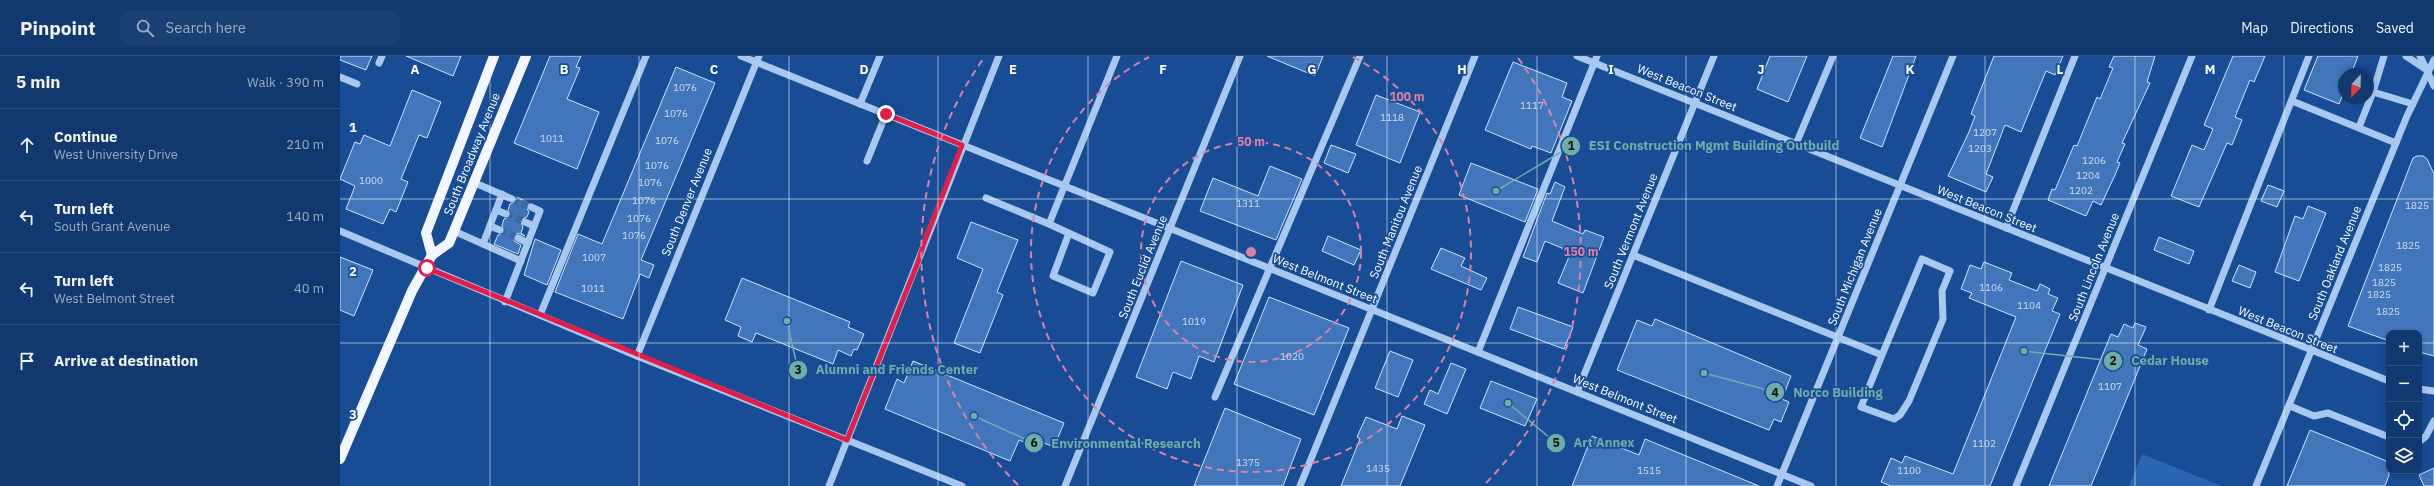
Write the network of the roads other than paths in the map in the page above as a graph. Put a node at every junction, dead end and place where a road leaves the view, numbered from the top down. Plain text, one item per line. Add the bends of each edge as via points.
1 (494, 56) edge
2 (526, 56) edge
3 (646, 56) edge
4 (741, 56) edge
5 (880, 56) edge
6 (999, 56) edge
7 (1117, 56) edge
8 (1240, 56) edge
9 (1360, 56) edge
10 (1475, 56) edge
11 (1577, 56) edge
12 (1714, 56) edge
13 (1833, 56) edge
14 (1953, 56) edge
15 (2075, 56) edge
16 (2192, 56) edge
17 (2309, 56) edge
18 (2384, 56) edge
19 (2406, 56) edge
20 (2420, 56) edge
21 (757, 59) edge
22 (1595, 59) edge
23 (2434, 60) edge
24 (2427, 70) junction
25 (340, 77) edge
26 (357, 84) dead end
27 (2434, 86) edge
28 (2374, 89) edge
29 (2374, 92) edge
30 (2292, 101) junction
31 (1695, 103) junction
32 (860, 104) junction
33 (2368, 104) edge
34 (2413, 104) junction
35 (886, 114) junction
36 (2359, 127) junction
37 (2396, 143) junction
38 (1796, 144) junction
39 (962, 145) junction
40 (867, 161) dead end
41 (475, 183) junction
42 (1065, 186) junction
43 (1900, 186) junction
44 (502, 194) junction
45 (986, 198) dead end
46 (512, 199) tunnel mouth
47 (531, 207) dead end
48 (496, 210) junction
49 (506, 214) tunnel mouth
50 (525, 222) tunnel mouth
51 (1050, 224) junction
52 (490, 226) junction
53 (534, 226) junction
54 (2006, 228) junction
55 (1171, 229) junction
56 (500, 230) tunnel mouth
57 (340, 231) edge
58 (454, 231) junction
59 (1069, 233) junction
60 (518, 238) tunnel mouth
61 (528, 243) junction
62 (483, 244) junction
63 (432, 255) junction
64 (1633, 255) junction
65 (521, 261) junction
66 (427, 268) junction
67 (1269, 268) junction
68 (2105, 268) junction
69 (505, 302) junction
70 (1372, 310) junction
71 (2209, 310) junction
72 (540, 315) junction
73 (1838, 337) junction
74 (2311, 351) junction
75 (1478, 352) junction
76 (1882, 355) junction
77 (637, 356) junction
78 (2386, 380) edge
79 (2422, 390) edge
80 (2434, 391) edge
81 (1577, 392) junction
82 (1215, 397) dead end
83 (2290, 406) junction
84 (2434, 421) edge
85 (2386, 436) edge
86 (2422, 439) edge
87 (847, 440) junction
88 (340, 459) edge
89 (1782, 474) junction
90 (829, 486) edge
91 (962, 486) edge
92 (1065, 486) edge
93 (1300, 486) edge
94 (1777, 486) edge
95 (1811, 486) edge
96 (2016, 486) edge
97 (2256, 486) edge

1 - 63 main road, South Broadway Avenue via 426,233
2 - 41 main road, South Broadway Avenue
3 - 72 street
4 - 21 street, West Belmont Street
5 - 32 street
6 - 39 street
7 - 42 street
8 - 55 street, South Euclid Avenue
9 - 67 street
10 - 70 street, South Manitou Avenue
11 - 22 street, West Beacon Street
12 - 31 street, South Vermont Avenue
13 - 38 street
14 - 43 street, South Michigan Avenue
15 - 54 street
16 - 68 street, South Lincoln Avenue
17 - 30 street
18 - 28 street
19 - 24 street
20 - 24 street
21 - 32 street, West Belmont Street
21 - 77 street, South Denver Avenue
22 - 31 street, West Beacon Street
22 - 75 street
23 - 24 street, South Oakland Avenue
24 - 27 street
24 - 34 street, South Oakland Avenue
25 - 26 street
29 - 34 street
30 - 36 street
30 - 71 street
31 - 38 street, West Beacon Street
31 - 64 street, South Vermont Avenue
32 - 35 street, West Belmont Street
33 - 36 street
34 - 37 street, South Oakland Avenue
35 - 39 street, West Belmont Street
35 - 40 street
36 - 37 street
37 - 74 street, South Oakland Avenue
38 - 43 street, West Beacon Street
39 - 42 street, West Belmont Street
39 - 87 street
41 - 44 street
41 - 58 main road, South Broadway Avenue
42 - 51 street
42 - 55 street, West Belmont Street
43 - 54 street, West Beacon Street
43 - 73 street, South Michigan Avenue
44 - 46 street
44 - 48 street
45 - 51 street
47 - 53 street via 540,211
48 - 49 street
48 - 52 street
50 - 53 street
51 - 59 street
52 - 56 street
52 - 62 street
53 - 61 street
54 - 68 street, West Beacon Street
55 - 67 street, West Belmont Street
55 - 92 street, South Euclid Avenue
57 - 66 street
58 - 62 street
58 - 63 main road, South Broadway Avenue via 449,243
59 - 59 street via 1110,252 1093,293 1053,276
60 - 61 street
61 - 65 street
62 - 65 street
63 - 66 main road
64 - 73 street
64 - 81 street, South Vermont Avenue
65 - 69 street
66 - 69 street
66 - 88 main road via 412,291
67 - 70 street, West Belmont Street
67 - 82 street
68 - 71 street, West Beacon Street
68 - 96 street, South Lincoln Avenue
69 - 72 street
70 - 75 street, West Belmont Street
70 - 93 street, South Manitou Avenue
71 - 74 street, West Beacon Street
72 - 77 street
73 - 76 street
73 - 89 street, South Michigan Avenue
74 - 78 street, West Beacon Street
74 - 83 street, South Oakland Avenue
75 - 81 street, West Belmont Street
76 - 76 street via 1861,407 1894,419 1900,415 1909,401 1943,319 1942,291 1950,271 1922,260
77 - 87 street
79 - 80 street
81 - 89 street, West Belmont Street
83 - 85 street via 2314,416 2328,413
83 - 97 street, South Oakland Avenue
84 - 86 street
87 - 90 street
87 - 91 street
89 - 94 street, South Michigan Avenue
89 - 95 street, West Belmont Street

